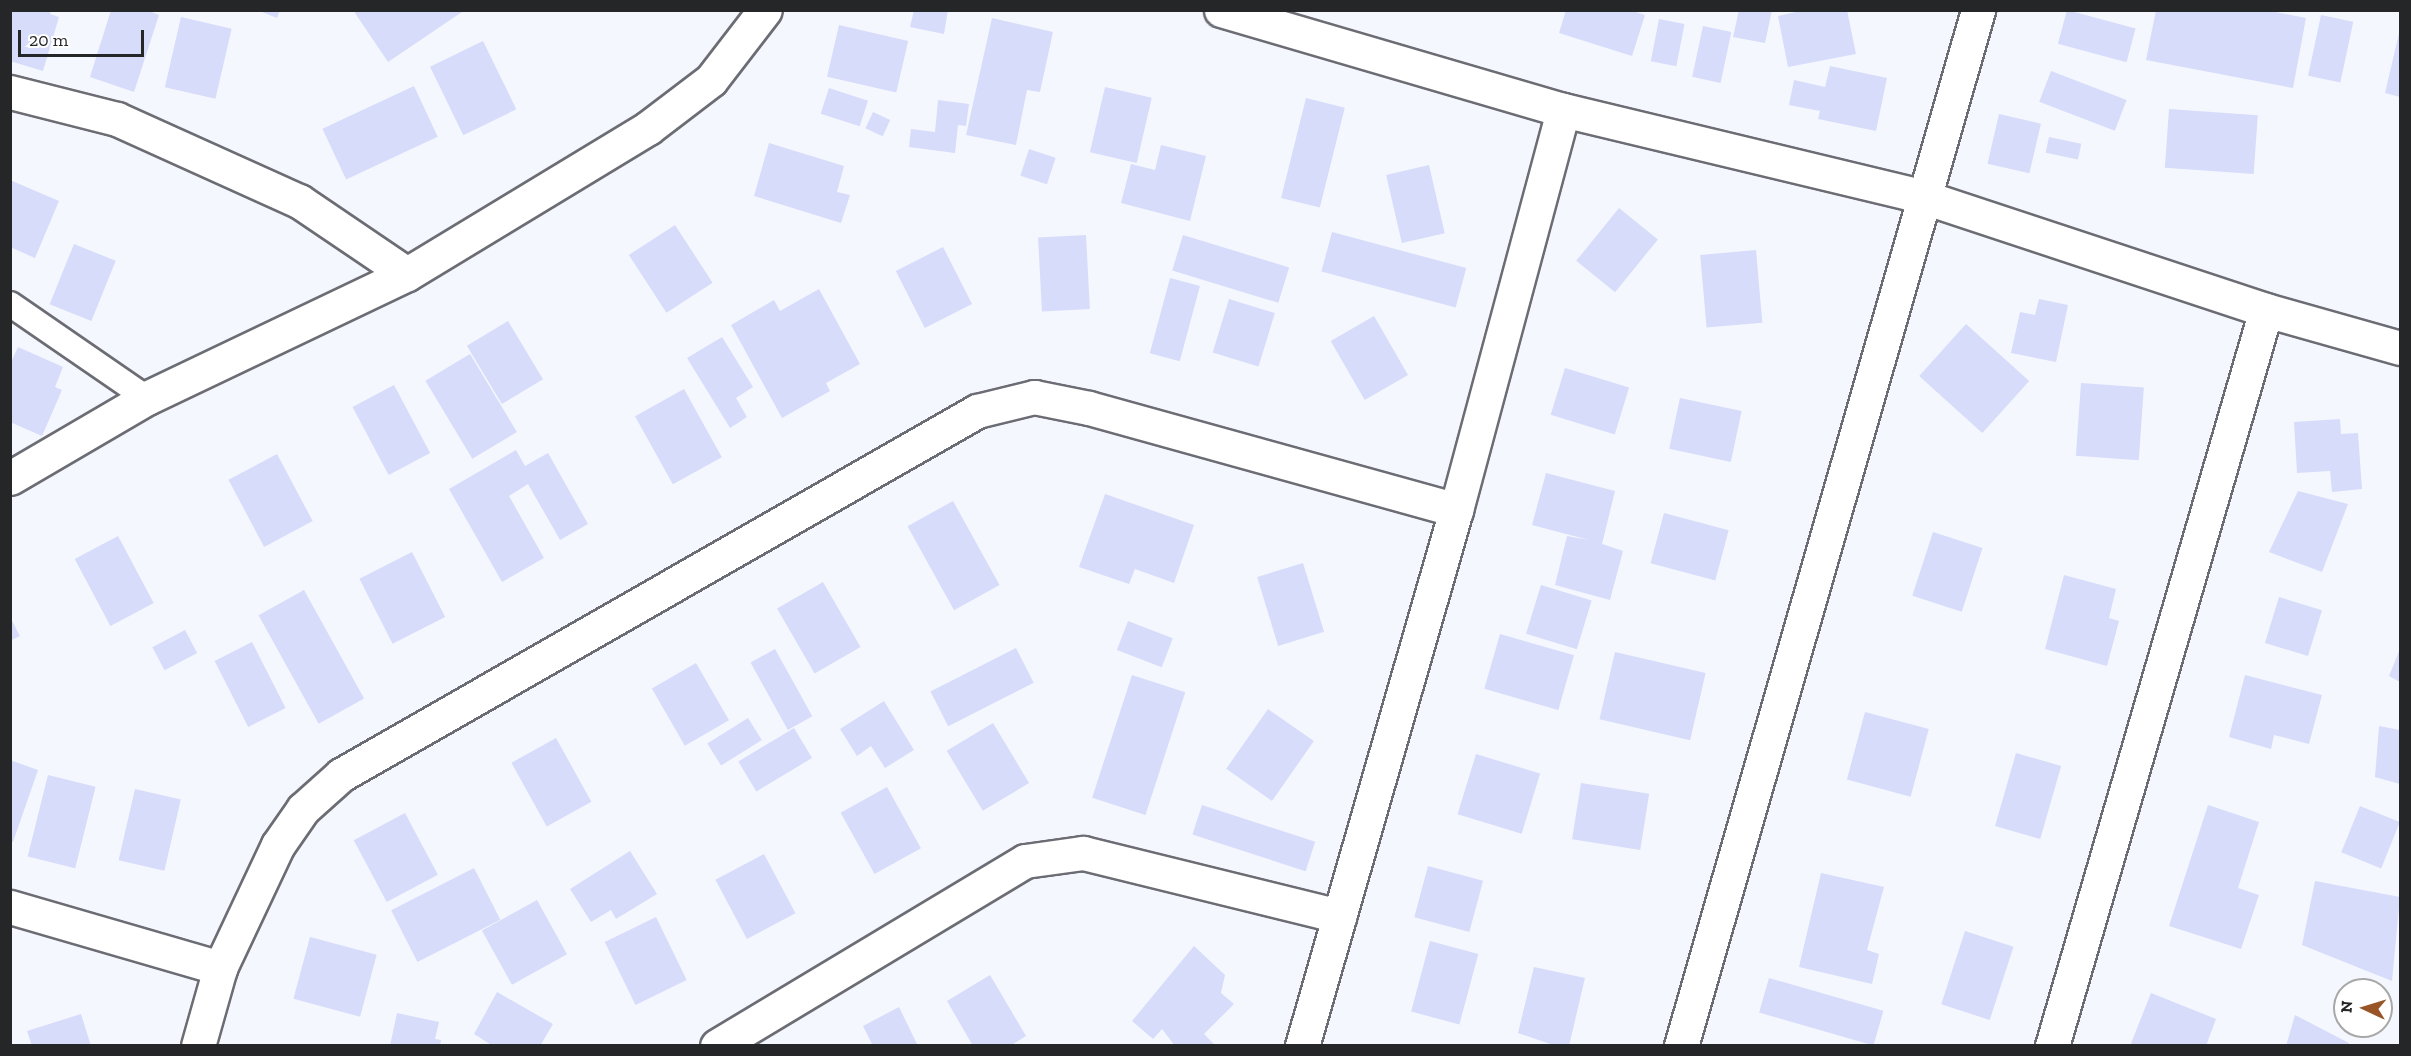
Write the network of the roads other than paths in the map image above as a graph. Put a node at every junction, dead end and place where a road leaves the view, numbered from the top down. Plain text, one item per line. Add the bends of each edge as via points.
1 (765, 10) edge
2 (1221, 10) edge
3 (1978, 10) edge
4 (10, 92) edge
5 (1563, 110) junction
6 (1923, 197) junction
7 (407, 274) junction
8 (10, 304) edge
9 (2266, 310) junction
10 (2400, 348) edge
11 (147, 398) junction
12 (10, 478) edge
13 (1456, 510) junction
14 (10, 907) edge
15 (1339, 916) junction
16 (220, 968) junction
17 (198, 1046) edge
18 (717, 1046) edge
19 (1302, 1046) edge
20 (1681, 1046) edge
21 (2052, 1046) edge

1 - 7 street via 711,80 648,128
2 - 5 street
3 - 6 street
4 - 7 street via 117,119 299,201
5 - 6 street
5 - 13 street
6 - 9 street
6 - 20 street
7 - 11 street
8 - 11 lane
9 - 10 street
9 - 21 street
11 - 12 street
13 - 15 street
13 - 16 street via 1089,408 1034,397 977,411 341,775 303,809 278,844
14 - 16 street
15 - 18 street via 1083,853 1025,861
15 - 19 street
16 - 17 street

